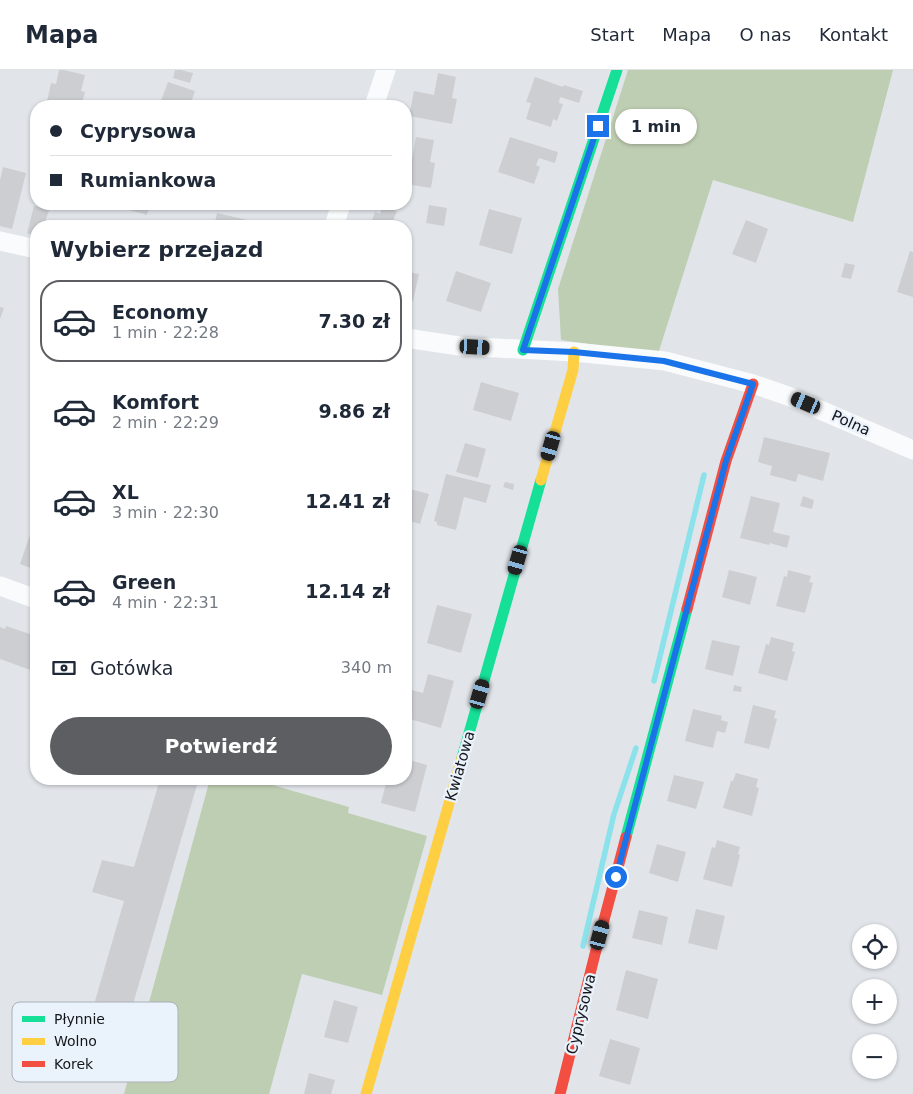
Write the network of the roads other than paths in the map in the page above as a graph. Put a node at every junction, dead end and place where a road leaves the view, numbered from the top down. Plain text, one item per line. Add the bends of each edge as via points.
1 (386, 70) edge
2 (617, 70) edge
3 (376, 100) edge
4 (0, 241) edge
5 (30, 248) edge
6 (412, 339) edge
7 (523, 350) junction
8 (574, 352) junction
9 (753, 384) junction
10 (913, 450) edge
11 (0, 586) edge
12 (30, 598) edge
13 (366, 1094) edge
14 (560, 1094) edge

1 - 3 street
2 - 7 street
4 - 5 street
6 - 7 street, Polna
7 - 8 street, Polna
8 - 9 street, Polna via 664,361
8 - 13 street, Kwiatowa via 573,370
9 - 10 street, Polna
9 - 14 street, Cyprysowa via 720,483
11 - 12 street

